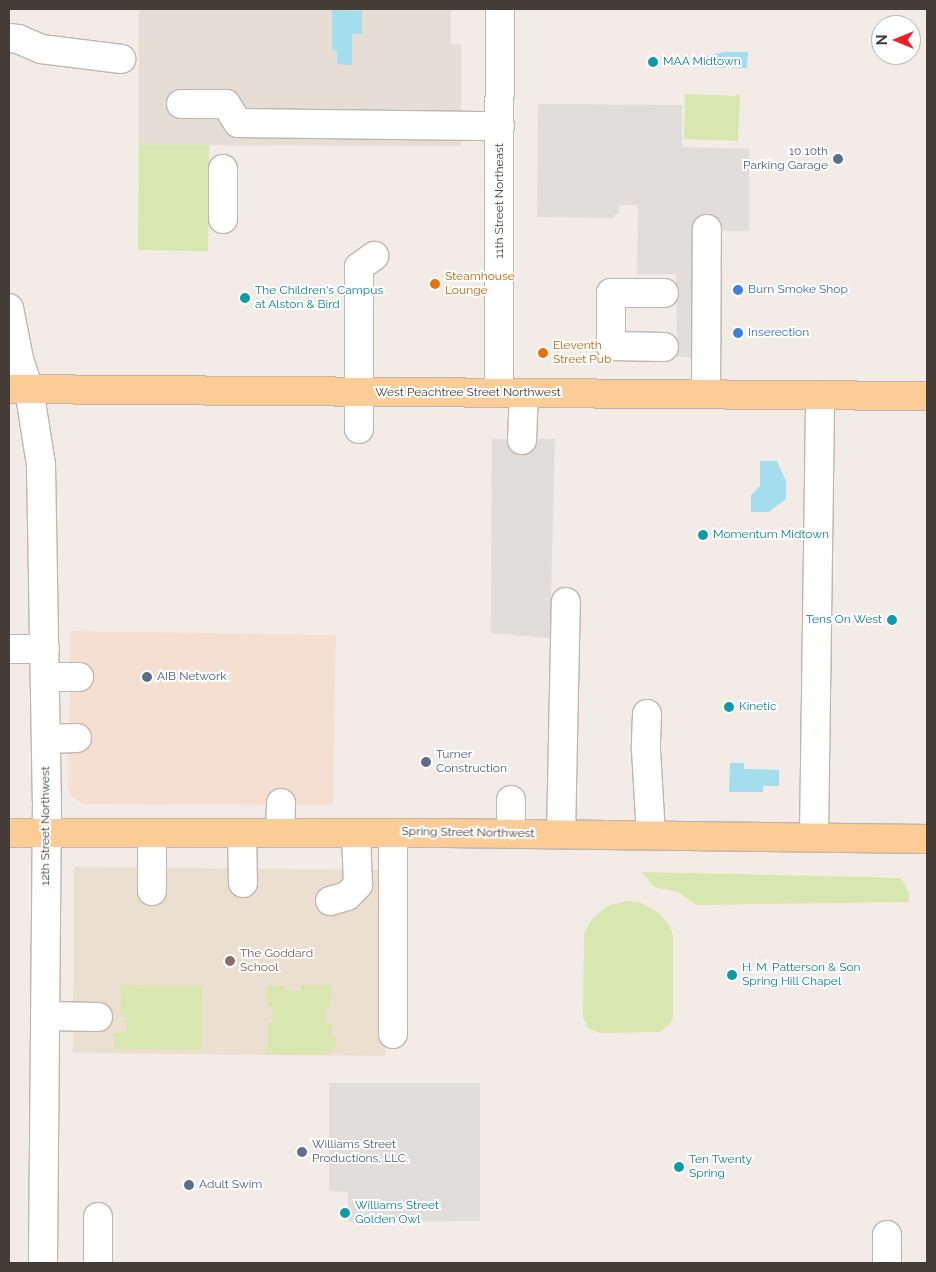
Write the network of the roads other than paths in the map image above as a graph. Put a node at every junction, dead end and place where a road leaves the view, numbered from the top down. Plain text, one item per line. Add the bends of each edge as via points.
1 (500, 9) edge
2 (9, 38) edge
3 (120, 59) dead end
4 (181, 104) dead end
5 (500, 126) junction
6 (223, 169) dead end
7 (223, 219) dead end
8 (707, 228) dead end
9 (374, 256) dead end
10 (664, 293) dead end
11 (9, 308) edge
12 (664, 347) dead end
13 (19, 389) edge
14 (358, 392) junction
15 (512, 393) junction
16 (706, 394) junction
17 (820, 395) junction
18 (927, 396) edge
19 (359, 429) dead end
20 (522, 440) dead end
21 (566, 602) dead end
22 (9, 649) edge
23 (45, 649) junction
24 (46, 677) junction
25 (79, 677) dead end
26 (647, 714) dead end
27 (77, 738) dead end
28 (46, 739) junction
29 (511, 800) dead end
30 (280, 803) dead end
31 (9, 832) edge
32 (47, 832) junction
33 (152, 832) junction
34 (242, 832) junction
35 (280, 832) junction
36 (356, 832) junction
37 (393, 832) junction
38 (511, 834) junction
39 (561, 834) junction
40 (651, 835) junction
41 (814, 837) junction
42 (927, 838) edge
43 (242, 884) dead end
44 (152, 892) dead end
45 (330, 901) dead end
46 (45, 1016) junction
47 (98, 1017) dead end
48 (393, 1034) dead end
49 (98, 1217) dead end
50 (887, 1235) dead end
51 (43, 1263) edge
52 (98, 1263) edge
53 (887, 1263) edge

1 - 5 street, 11th Street Northeast
2 - 3 street via 18,38 41,49
4 - 5 street via 226,104 238,123
5 - 15 street, 11th Street Northeast
6 - 7 street
8 - 16 street
9 - 14 street via 359,267
10 - 12 street via 610,293 610,346
11 - 13 street, 12th Street Northwest via 19,359
13 - 14 main road, West Peachtree Street Northwest
13 - 23 street, 12th Street Northwest via 42,465
14 - 15 main road, West Peachtree Street Northwest
14 - 19 street
15 - 16 main road, West Peachtree Street Northwest
15 - 20 street, 11th Street Northeast
16 - 17 main road, West Peachtree Street Northwest
17 - 18 main road, West Peachtree Street Northwest
17 - 41 street
21 - 39 street
22 - 23 street
23 - 24 street, 12th Street Northwest
24 - 25 street
24 - 28 street, 12th Street Northwest
26 - 40 street
27 - 28 street
28 - 32 street, 12th Street Northwest
29 - 38 street
30 - 35 street
31 - 32 main road, Spring Street Northwest
32 - 33 main road, Spring Street Northwest
32 - 46 street, 12th Street Northwest
33 - 34 main road, Spring Street Northwest
33 - 44 street
34 - 35 main road, Spring Street Northwest
34 - 43 street
35 - 36 main road, Spring Street Northwest
36 - 37 main road, Spring Street Northwest
36 - 45 street via 358,885 347,896
37 - 38 main road, Spring Street Northwest
37 - 48 street
38 - 39 main road, Spring Street Northwest
39 - 40 main road, Spring Street Northwest
40 - 41 main road, Spring Street Northwest
41 - 42 main road, Spring Street Northwest
46 - 47 street
46 - 51 street, 12th Street Northwest
49 - 52 street
50 - 53 street

